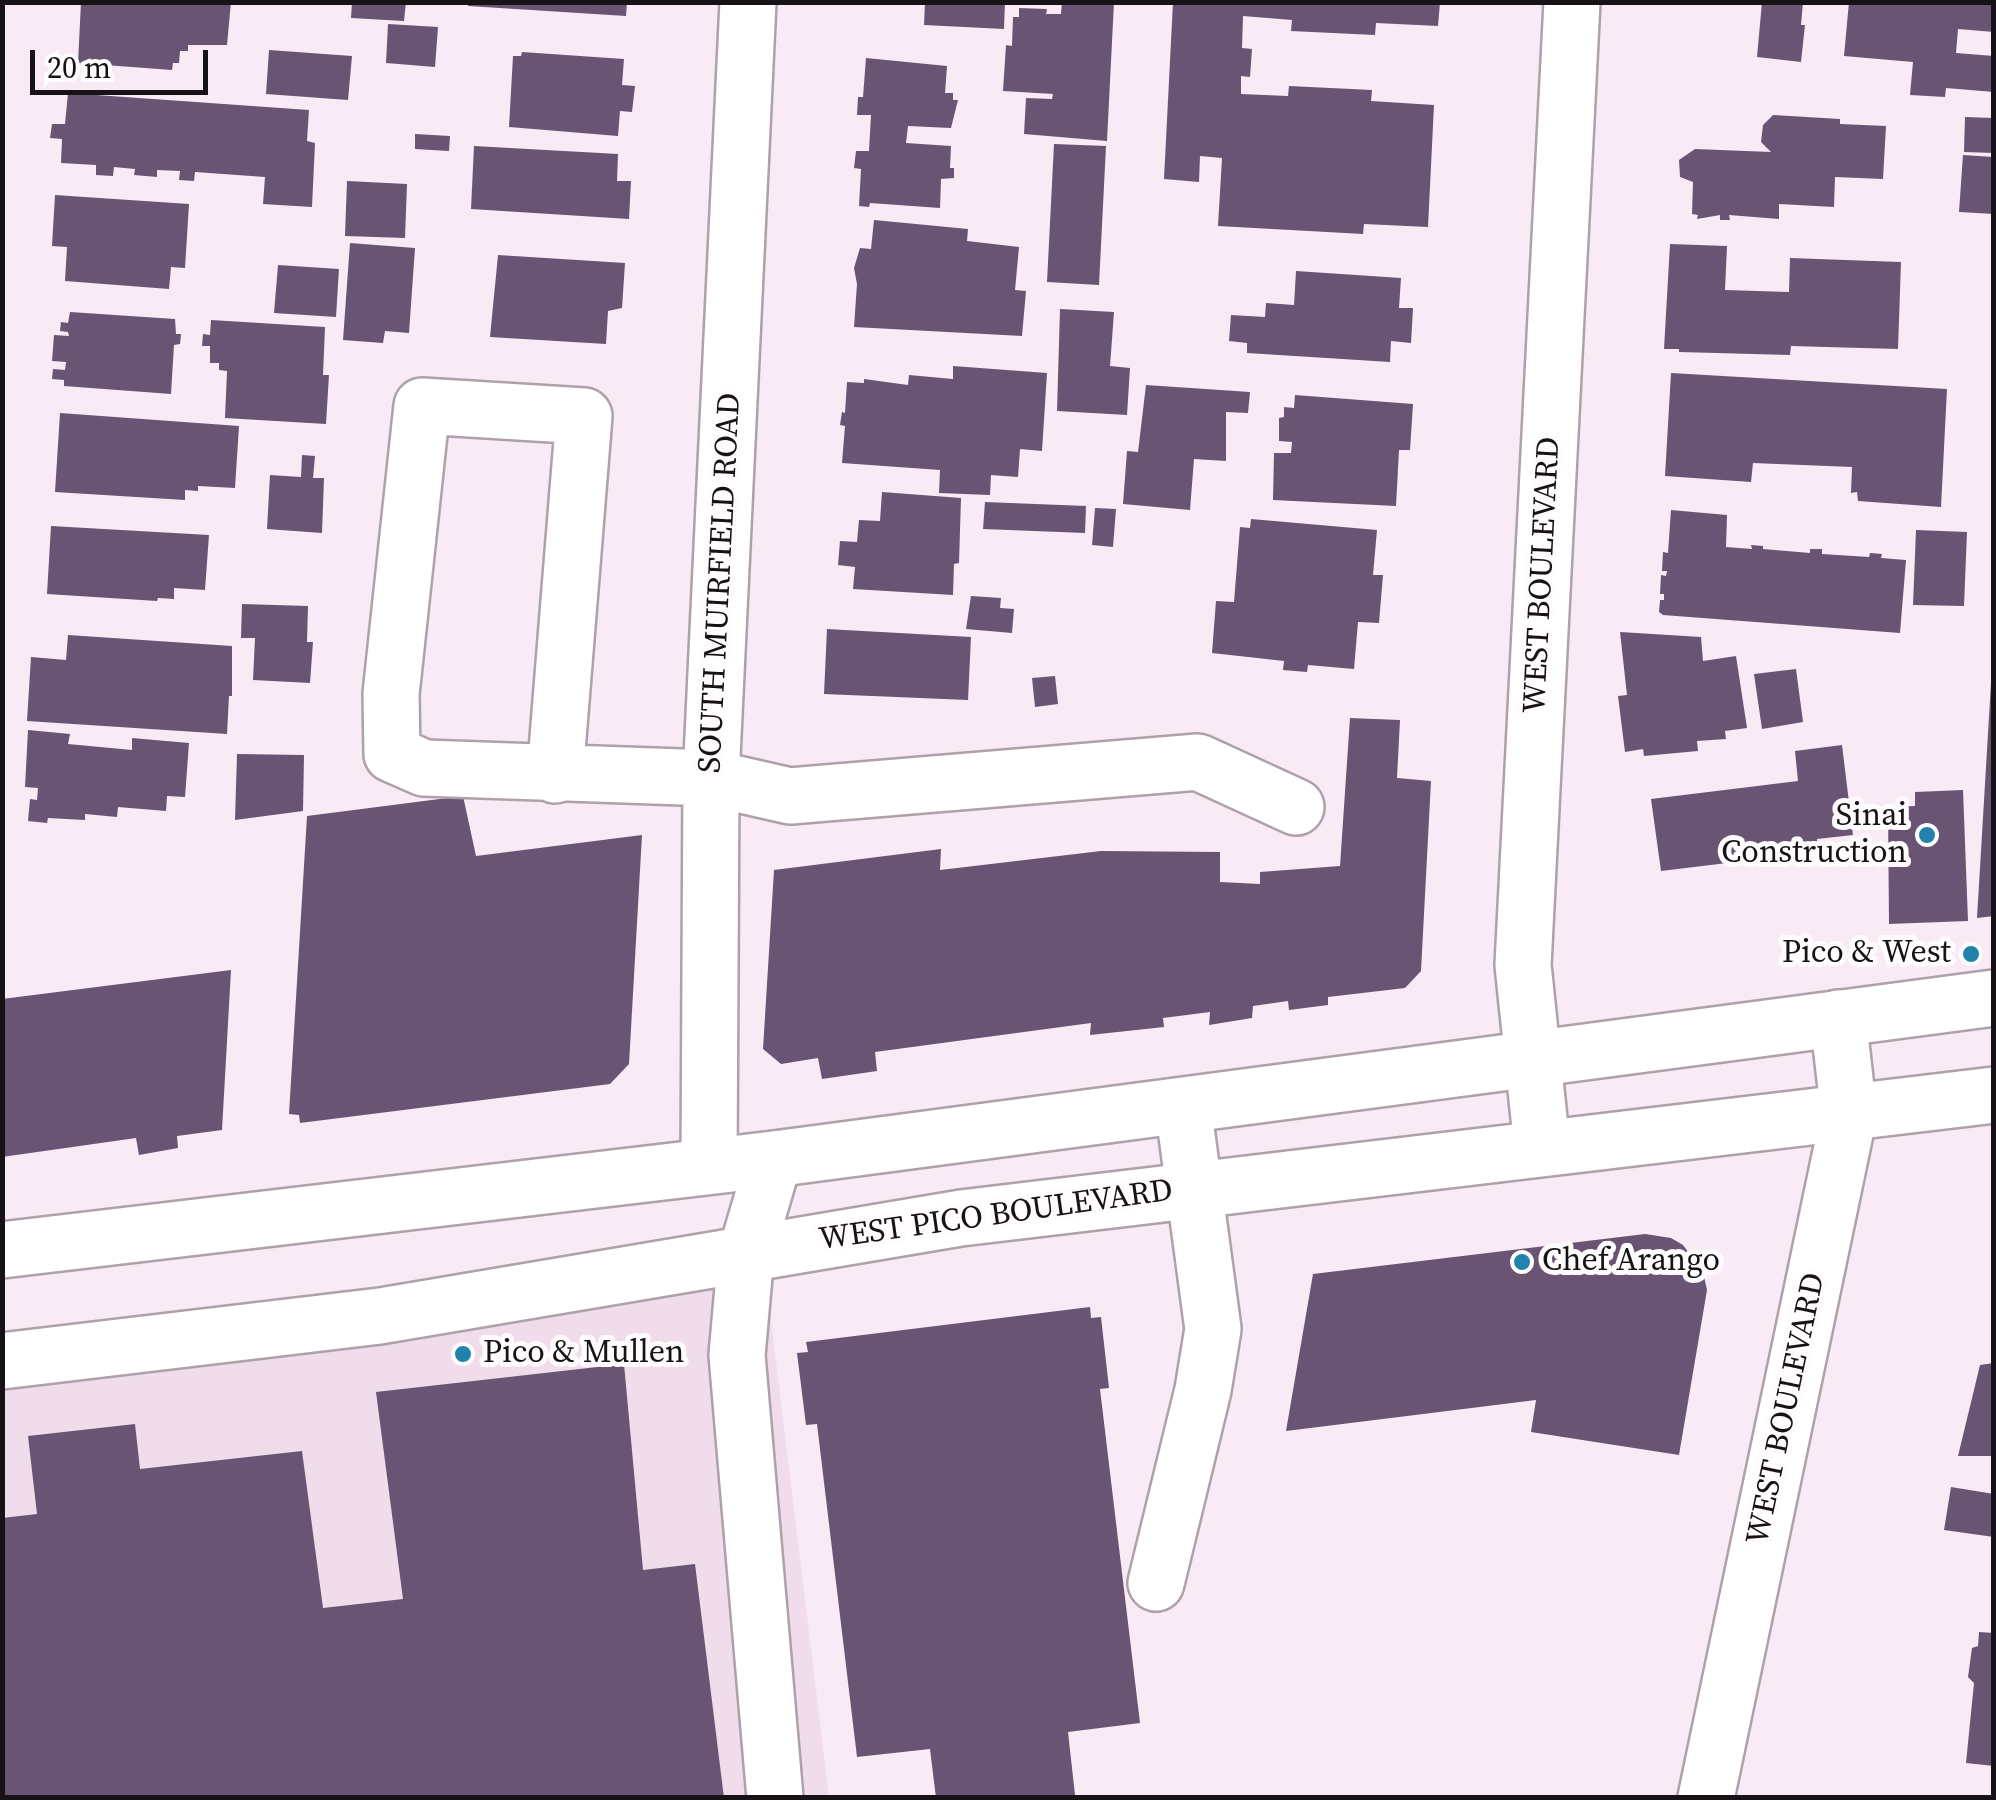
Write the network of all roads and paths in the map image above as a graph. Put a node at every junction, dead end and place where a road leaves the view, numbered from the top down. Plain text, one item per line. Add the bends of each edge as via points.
1 (748, 2) edge
2 (1572, 2) edge
3 (555, 775) junction
4 (712, 778) junction
5 (1296, 806) dead end
6 (1994, 998) edge
7 (1838, 1018) junction
8 (1532, 1058) junction
9 (1994, 1095) edge
10 (1183, 1106) junction
11 (1849, 1114) junction
12 (1542, 1146) junction
13 (774, 1159) junction
14 (709, 1165) junction
15 (1192, 1188) junction
16 (2, 1250) edge
17 (746, 1254) junction
18 (2, 1361) edge
19 (1156, 1584) dead end
20 (775, 1798) edge
21 (1706, 1798) edge

1 - 4 main road, SOUTH MUIRFIELD ROAD
2 - 8 main road, WEST BOULEVARD via 1523,965
3 - 3 main road via 424,768 392,754 391,694 422,406 584,416
3 - 4 main road
4 - 5 main road via 790,796 1198,762
4 - 14 main road, SOUTH MUIRFIELD ROAD
6 - 7 main road
7 - 8 main road
7 - 11 main road, WEST BOULEVARD
8 - 10 main road
8 - 12 main road, WEST BOULEVARD
9 - 11 main road, WEST PICO BOULEVARD
10 - 13 main road
10 - 15 main road
11 - 12 main road, WEST PICO BOULEVARD
11 - 21 main road, WEST BOULEVARD
12 - 15 main road, WEST PICO BOULEVARD
13 - 14 main road
13 - 17 main road
14 - 16 main road
15 - 17 main road, WEST PICO BOULEVARD
15 - 19 main road via 1213,1330
17 - 18 main road, WEST PICO BOULEVARD via 380,1316
17 - 20 main road via 737,1355

